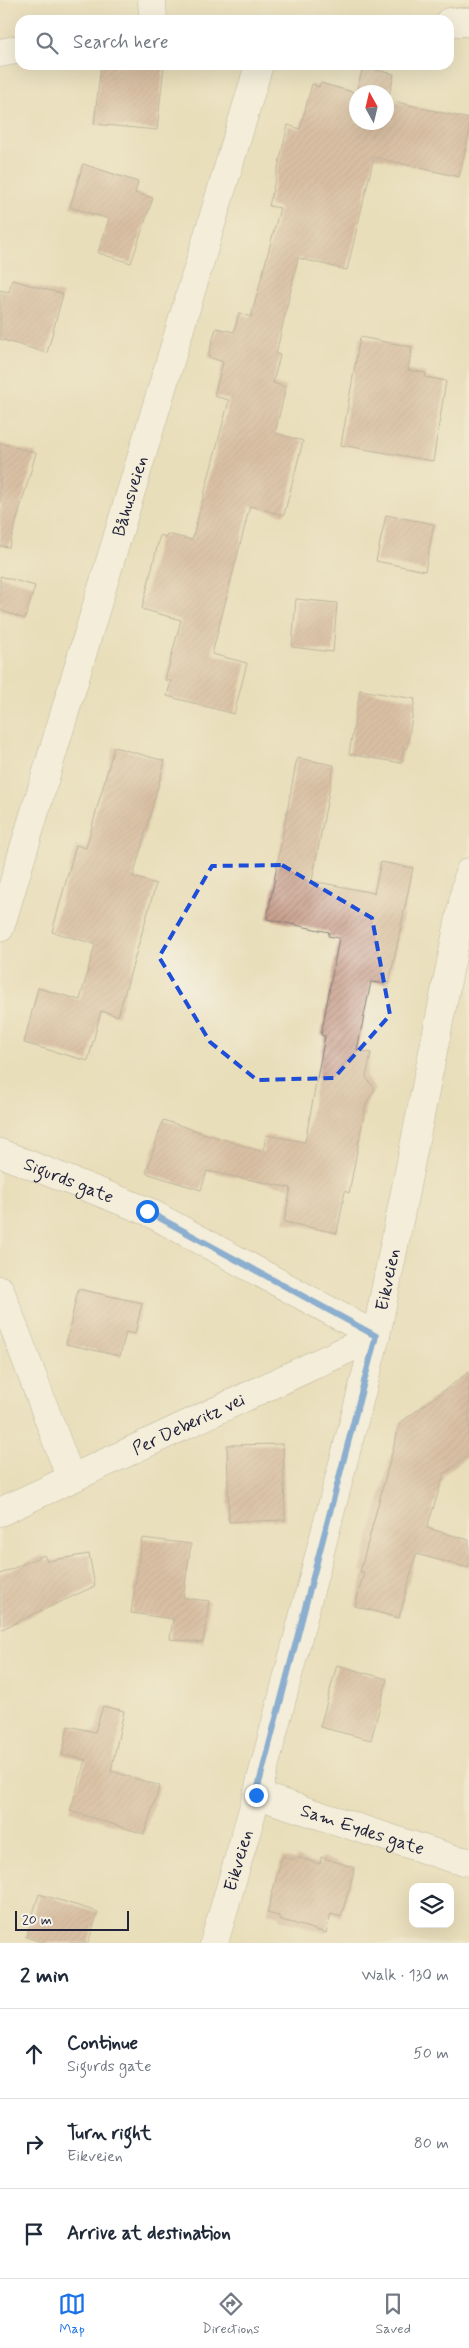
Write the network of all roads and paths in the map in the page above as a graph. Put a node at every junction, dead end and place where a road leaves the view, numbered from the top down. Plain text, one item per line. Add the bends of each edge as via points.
1 (152, 0) edge
2 (153, 15) edge
3 (454, 22) edge
4 (469, 22) edge
5 (15, 50) edge
6 (0, 53) edge
7 (257, 70) edge
8 (469, 872) edge
9 (0, 928) edge
10 (0, 1153) edge
11 (0, 1290) edge
12 (376, 1336) junction
13 (71, 1479) junction
14 (0, 1512) edge
15 (256, 1795) junction
16 (469, 1862) edge
17 (214, 1943) edge

1 - 2 street
3 - 4 street
5 - 6 street
7 - 9 street, Båhusveien
8 - 12 street, Eikveien
10 - 12 street, Sigurds gate via 147,1211
11 - 13 street
12 - 13 street, Per Deberitz vei
12 - 15 street, Eikveien
13 - 14 street, Per Deberitz vei
15 - 16 street, Sam Eydes gate
15 - 17 street, Eikveien

